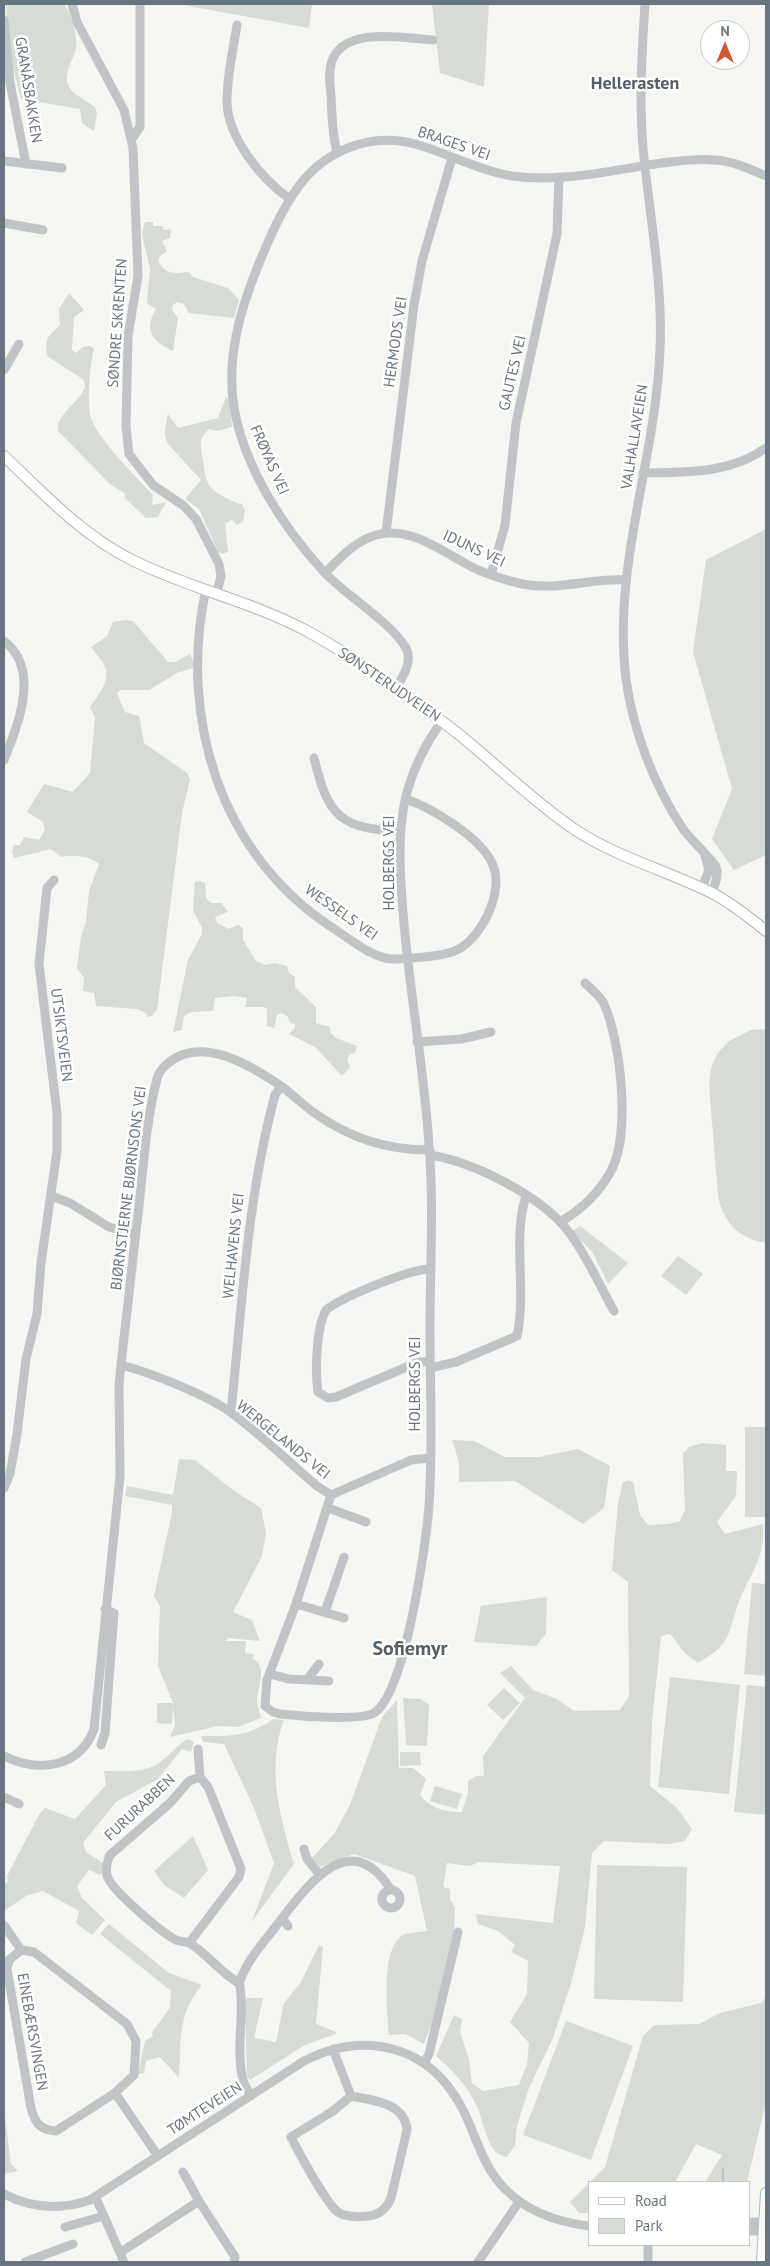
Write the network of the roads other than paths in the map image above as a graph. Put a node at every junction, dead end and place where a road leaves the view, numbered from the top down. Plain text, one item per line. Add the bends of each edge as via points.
1 (72, 4) edge
2 (140, 4) edge
3 (645, 4) edge
4 (4, 20) edge
5 (237, 25) dead end
6 (433, 40) dead end
7 (132, 139) junction
8 (337, 152) junction
9 (452, 158) junction
10 (4, 161) edge
11 (26, 164) junction
12 (645, 165) junction
13 (62, 168) dead end
14 (766, 176) edge
15 (559, 177) junction
16 (290, 199) junction
17 (4, 223) edge
18 (43, 230) dead end
19 (19, 344) dead end
20 (4, 370) edge
21 (766, 448) edge
22 (4, 456) edge
23 (643, 473) junction
24 (386, 533) junction
25 (325, 573) junction
26 (491, 575) junction
27 (625, 580) junction
28 (206, 589) junction
29 (216, 593) junction
30 (4, 641) edge
31 (396, 688) junction
32 (442, 721) junction
33 (314, 758) dead end
34 (4, 760) edge
35 (406, 799) junction
36 (401, 831) junction
37 (705, 855) junction
38 (54, 880) dead end
39 (702, 888) junction
40 (712, 894) junction
41 (766, 931) edge
42 (406, 958) junction
43 (585, 983) dead end
44 (491, 1032) dead end
45 (417, 1042) junction
46 (281, 1086) junction
47 (430, 1152) junction
48 (51, 1196) junction
49 (526, 1196) junction
50 (560, 1222) junction
51 (136, 1235) junction
52 (430, 1269) junction
53 (614, 1311) dead end
54 (430, 1364) junction
55 (120, 1365) junction
56 (231, 1412) junction
57 (430, 1458) junction
58 (4, 1488) edge
59 (331, 1495) junction
60 (328, 1508) junction
61 (366, 1522) dead end
62 (344, 1557) dead end
63 (296, 1604) junction
64 (105, 1609) junction
65 (325, 1612) junction
66 (344, 1618) dead end
67 (319, 1664) dead end
68 (270, 1674) junction
69 (307, 1680) junction
70 (329, 1681) dead end
71 (101, 1744) dead end
72 (198, 1749) dead end
73 (4, 1756) edge
74 (200, 1777) junction
75 (4, 1797) edge
76 (19, 1804) dead end
77 (304, 1849) dead end
78 (319, 1874) junction
79 (391, 1890) dead end
80 (282, 1918) junction
81 (4, 1925) edge
82 (288, 1926) dead end
83 (458, 1932) dead end
84 (190, 1942) junction
85 (21, 1950) junction
86 (239, 1983) junction
87 (333, 2049) junction
88 (424, 2063) junction
89 (115, 2093) junction
90 (251, 2096) junction
91 (351, 2096) junction
92 (158, 2156) junction
93 (183, 2172) dead end
94 (766, 2193) edge
95 (4, 2195) edge
96 (96, 2198) junction
97 (199, 2201) junction
98 (519, 2202) junction
99 (104, 2216) junction
100 (765, 2221) edge
101 (750, 2222) edge
102 (588, 2226) edge
103 (65, 2227) dead end
104 (750, 2230) edge
105 (73, 2244) dead end
106 (648, 2246) edge
107 (121, 2252) junction
108 (25, 2262) edge
109 (124, 2262) edge
110 (234, 2262) edge
111 (478, 2262) edge
112 (648, 2262) edge
113 (762, 2262) edge

1 - 7 street, SØNDRE SKRENTEN via 77,22 124,110
2 - 7 street, SØNDRE SKRENTEN via 140,127
3 - 12 street, VALHALLAVEIEN via 642,78
4 - 11 street, GRANÅSBAKKEN via 10,83
5 - 16 street via 227,96 231,123 247,155
6 - 8 street via 362,38 348,42 337,51 330,76
7 - 29 street, SØNDRE SKRENTEN via 138,276 128,336 128,450 134,463 153,485 184,506 196,519 219,564 221,576
8 - 9 street, BRAGES VEI via 363,144 391,141 411,143
8 - 16 street, FRØYAS VEI via 312,170
9 - 15 street, BRAGES VEI via 506,175
9 - 24 street, HERMODS VEI via 422,261 414,305
10 - 11 street, GRANÅSBAKKEN
11 - 13 street, GRANÅSBAKKEN
12 - 14 street, BRAGES VEI via 716,160
12 - 15 street, BRAGES VEI
12 - 23 street, VALHALLAVEIEN via 658,272 661,330 658,381
15 - 26 street, GAUTES VEI via 557,234 516,423 505,525
16 - 25 street, FRØYAS VEI via 264,250 241,312 234,348 233,397 241,433 262,483 285,523
17 - 18 street
19 - 20 street
21 - 23 street via 749,459 726,467
22 - 28 main road, SØNSTERUDVEIEN via 73,520 107,546 143,565
23 - 27 street, VALHALLAVEIEN
24 - 25 street via 355,546
24 - 26 street, IDUNS VEI via 420,540
25 - 31 street, FRØYAS VEI via 405,647 408,664
26 - 27 street, IDUNS VEI via 550,587
27 - 37 street, VALHALLAVEIEN via 624,660 636,723 663,793 685,832
28 - 29 main road, SØNSTERUDVEIEN
28 - 42 street, WESSELS VEI via 199,652 200,708 217,783 240,831 263,867 302,906 378,955
29 - 31 main road, SØNSTERUDVEIEN via 303,629
30 - 34 street via 19,658 24,682 21,706
31 - 32 main road, SØNSTERUDVEIEN
32 - 35 street, HOLBERGS VEI via 416,768
32 - 39 main road, SØNSTERUDVEIEN via 577,830 612,851
33 - 36 street via 328,800 345,821 360,827
35 - 36 street, HOLBERGS VEI
35 - 42 street, WESSELS VEI via 441,816 474,841 489,857 495,874 495,893 489,911 468,942 448,953
36 - 42 street, HOLBERGS VEI
37 - 39 street via 709,870
37 - 40 street, VALHALLAVEIEN via 713,860 717,870
38 - 48 street, UTSIKTSVEIEN via 47,888 39,964 57,1113 57,1151
39 - 40 main road, SØNSTERUDVEIEN
40 - 41 main road, SØNSTERUDVEIEN
42 - 45 street, HOLBERGS VEI
43 - 50 street via 602,1000 608,1015 619,1068 623,1117 612,1170 593,1197
44 - 45 street via 461,1040
45 - 47 street, HOLBERGS VEI
46 - 47 street, BJØRNSTJERNE BJØRNSONS VEI via 313,1112 349,1134 388,1147
46 - 51 street, BJØRNSTJERNE BJØRNSONS VEI via 244,1063 219,1054 195,1052 175,1058 162,1068 156,1083
46 - 56 street, WELHAVENS VEI via 275,1095 258,1165 246,1248
47 - 49 street, BJØRNSTJERNE BJØRNSONS VEI via 463,1164
47 - 52 street, HOLBERGS VEI
48 - 51 street via 70,1203 109,1227
48 - 58 street, UTSIKTSVEIEN via 37,1314 26,1359 10,1474
49 - 50 street, BJØRNSTJERNE BJØRNSONS VEI
49 - 54 street via 520,1214 522,1314 517,1336 456,1362
50 - 53 street, BJØRNSTJERNE BJØRNSONS VEI via 578,1245
51 - 55 street, BJØRNSTJERNE BJØRNSONS VEI
52 - 54 street, HOLBERGS VEI
52 - 54 street via 413,1272 326,1310 320,1331 318,1392 328,1398 336,1397 416,1363
54 - 57 street, HOLBERGS VEI
55 - 56 street, WERGELANDS VEI via 137,1369
55 - 64 street, BJØRNSTJERNE BJØRNSONS VEI via 120,1476
56 - 59 street, WERGELANDS VEI
57 - 59 street, WERGELANDS VEI via 411,1460
57 - 68 street, HOLBERGS VEI via 425,1539 409,1626 384,1703 370,1716 300,1716 272,1712 264,1698
59 - 60 street
60 - 61 street
60 - 63 street
62 - 65 street
63 - 65 street
63 - 68 street
64 - 71 street, BJØRNSTJERNE BJØRNSONS VEI via 114,1614 105,1734
64 - 73 street, BJØRNSTJERNE BJØRNSONS VEI via 96,1714 89,1742 67,1761 44,1766 15,1762
65 - 66 street
67 - 69 street
68 - 69 street
69 - 70 street
72 - 74 street
74 - 84 street via 208,1787 241,1869 239,1877
74 - 84 street, FURURABBEN via 189,1781 170,1803 110,1855 107,1864 107,1876 115,1889 177,1941
75 - 76 street
77 - 78 street via 307,1859
78 - 79 street via 332,1866 353,1861 372,1867 383,1876
78 - 80 street
80 - 82 street
80 - 86 street via 251,1960
81 - 85 street
83 - 88 street via 429,2054
84 - 86 street, FURURABBEN
85 - 89 street, EINEBÆRSVINGEN via 34,1952 126,2024 136,2041 136,2067 134,2075
85 - 89 street, EINEBÆRSVINGEN via 9,1960 7,1969 31,2108 38,2126 56,2131
86 - 90 street via 241,2068 244,2084
87 - 88 street, TØMTEVEIEN via 352,2045 379,2046 401,2051
87 - 90 street, TØMTEVEIEN via 298,2064
87 - 91 street via 340,2082
88 - 98 street, TØMTEVEIEN via 449,2087 463,2109 489,2168
89 - 92 street
90 - 92 street, TØMTEVEIEN
91 - 91 street via 384,2104 400,2111 406,2120 407,2130 391,2198 388,2206 370,2216 348,2216 337,2212 291,2137
92 - 96 street, TØMTEVEIEN
93 - 97 street
94 - 100 main road
95 - 96 street, TØMTEVEIEN via 51,2207
96 - 99 street
97 - 107 street
97 - 110 street via 235,2257
98 - 102 street, TØMTEVEIEN via 556,2220
98 - 111 street
99 - 103 street
99 - 107 street
100 - 101 street
100 - 104 street
100 - 113 main road
105 - 108 street
106 - 112 street
107 - 109 street

